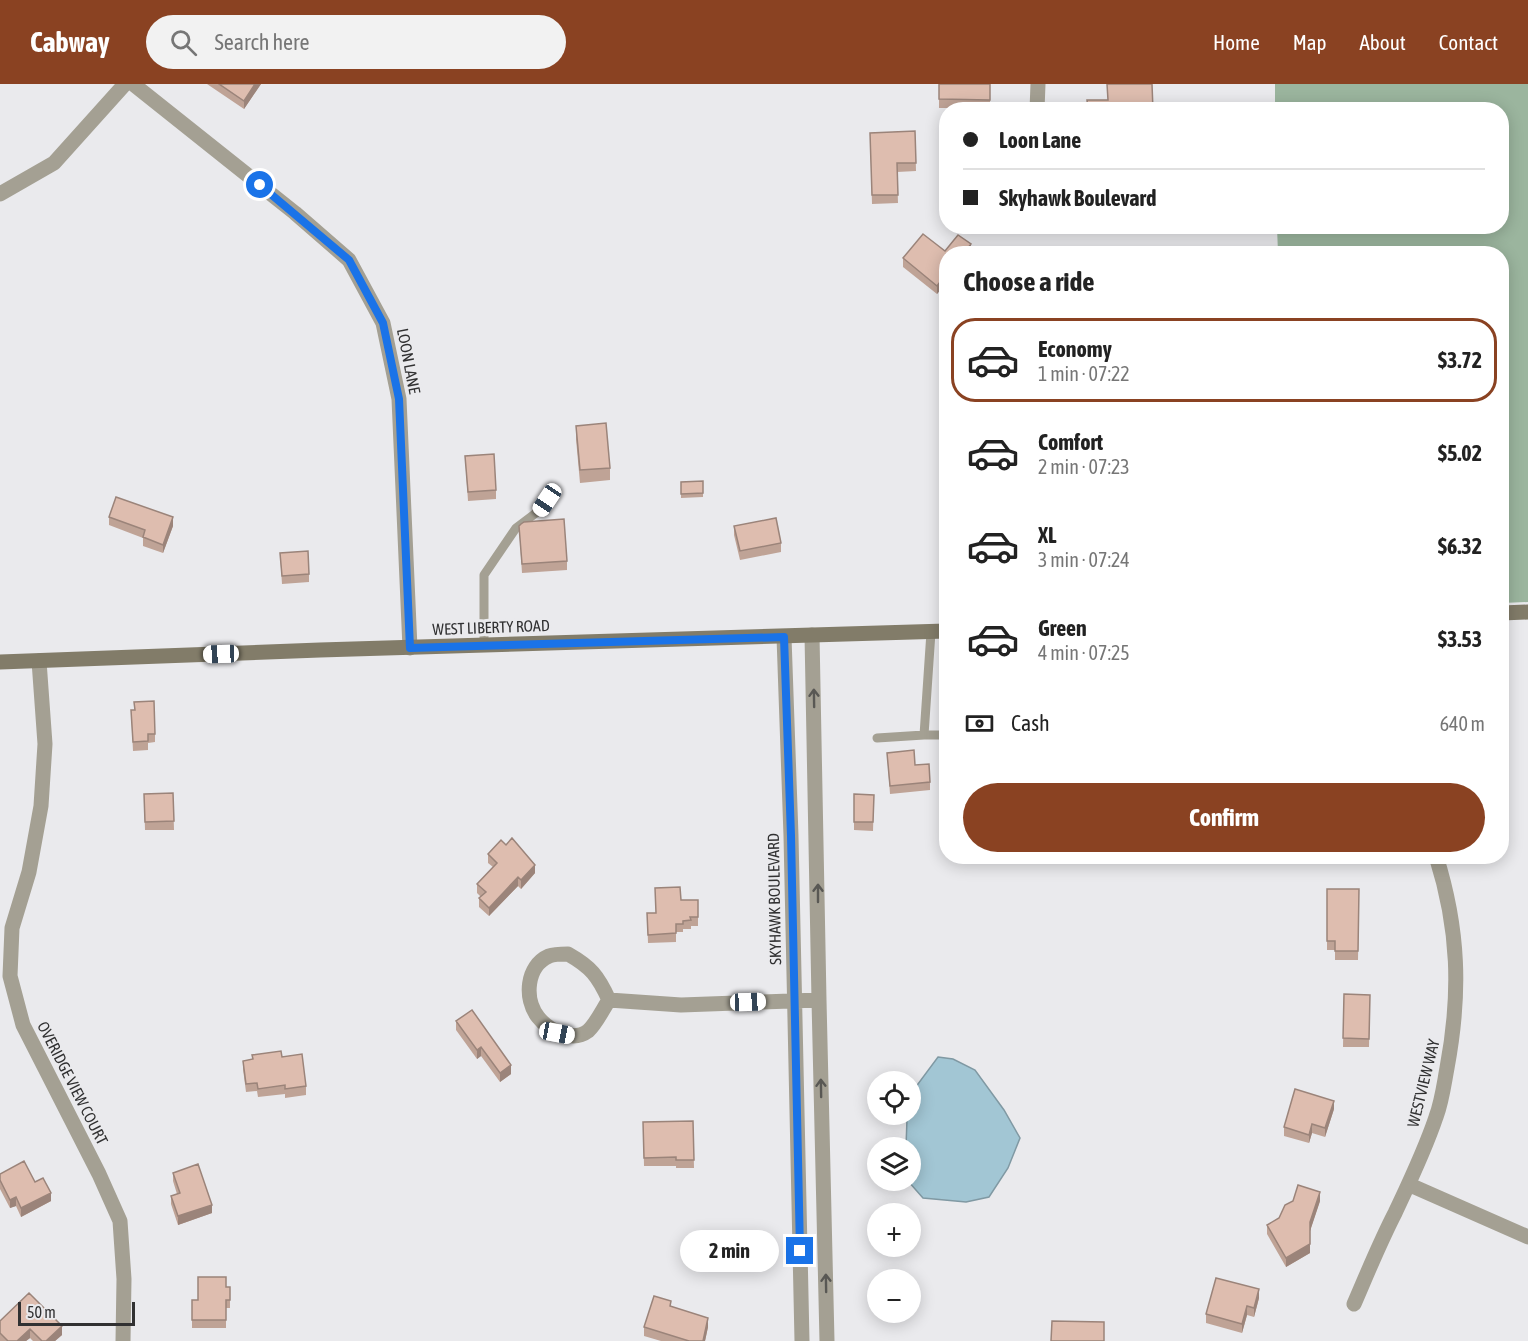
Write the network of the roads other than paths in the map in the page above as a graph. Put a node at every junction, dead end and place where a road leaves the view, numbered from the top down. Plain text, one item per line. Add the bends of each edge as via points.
1 (125, 84) edge
2 (133, 84) edge
3 (1038, 84) edge
4 (1037, 102) edge
5 (0, 194) edge
6 (554, 489) dead end
7 (1528, 612) edge
8 (1509, 613) edge
9 (939, 631) edge
10 (931, 632) junction
11 (812, 635) junction
12 (784, 637) junction
13 (484, 645) junction
14 (410, 648) junction
15 (39, 661) junction
16 (0, 662) edge
17 (924, 735) junction
18 (939, 735) edge
19 (877, 738) dead end
20 (1438, 864) edge
21 (609, 1000) junction
22 (793, 1000) junction
23 (819, 1000) junction
24 (1410, 1185) junction
25 (1528, 1237) edge
26 (1354, 1304) dead end
27 (123, 1341) edge
28 (802, 1341) edge
29 (827, 1341) edge

1 - 5 street via 54,163
2 - 14 street, LOON LANE via 349,260 383,323 399,399
3 - 4 street
6 - 13 lane via 540,510 516,528 484,575
7 - 8 main road
9 - 10 main road, WEST LIBERTY ROAD
10 - 11 main road, WEST LIBERTY ROAD
10 - 17 lane
11 - 12 main road, WEST LIBERTY ROAD
23 -> 11 street
12 - 13 main road, WEST LIBERTY ROAD
12 - 22 street, SKYHAWK BOULEVARD
13 - 14 main road, WEST LIBERTY ROAD
14 - 15 main road, WEST LIBERTY ROAD
15 - 16 main road, WEST LIBERTY ROAD
15 - 27 street, OVERIDGE VIEW COURT via 45,744 41,806 29,872 12,928 10,976 22,1025 120,1221
17 - 18 lane
17 - 19 lane
20 - 24 street, WESTVIEW WAY via 1454,931 1454,1032 1437,1116
21 - 21 street via 599,978 582,961 568,954 550,955 538,964 529,979 530,1000 538,1017 557,1033 573,1036 587,1031
21 - 22 street via 681,1005
22 - 23 street
22 - 28 street, SKYHAWK BOULEVARD
29 -> 23 street
24 - 25 street
24 - 26 street, WESTVIEW WAY

